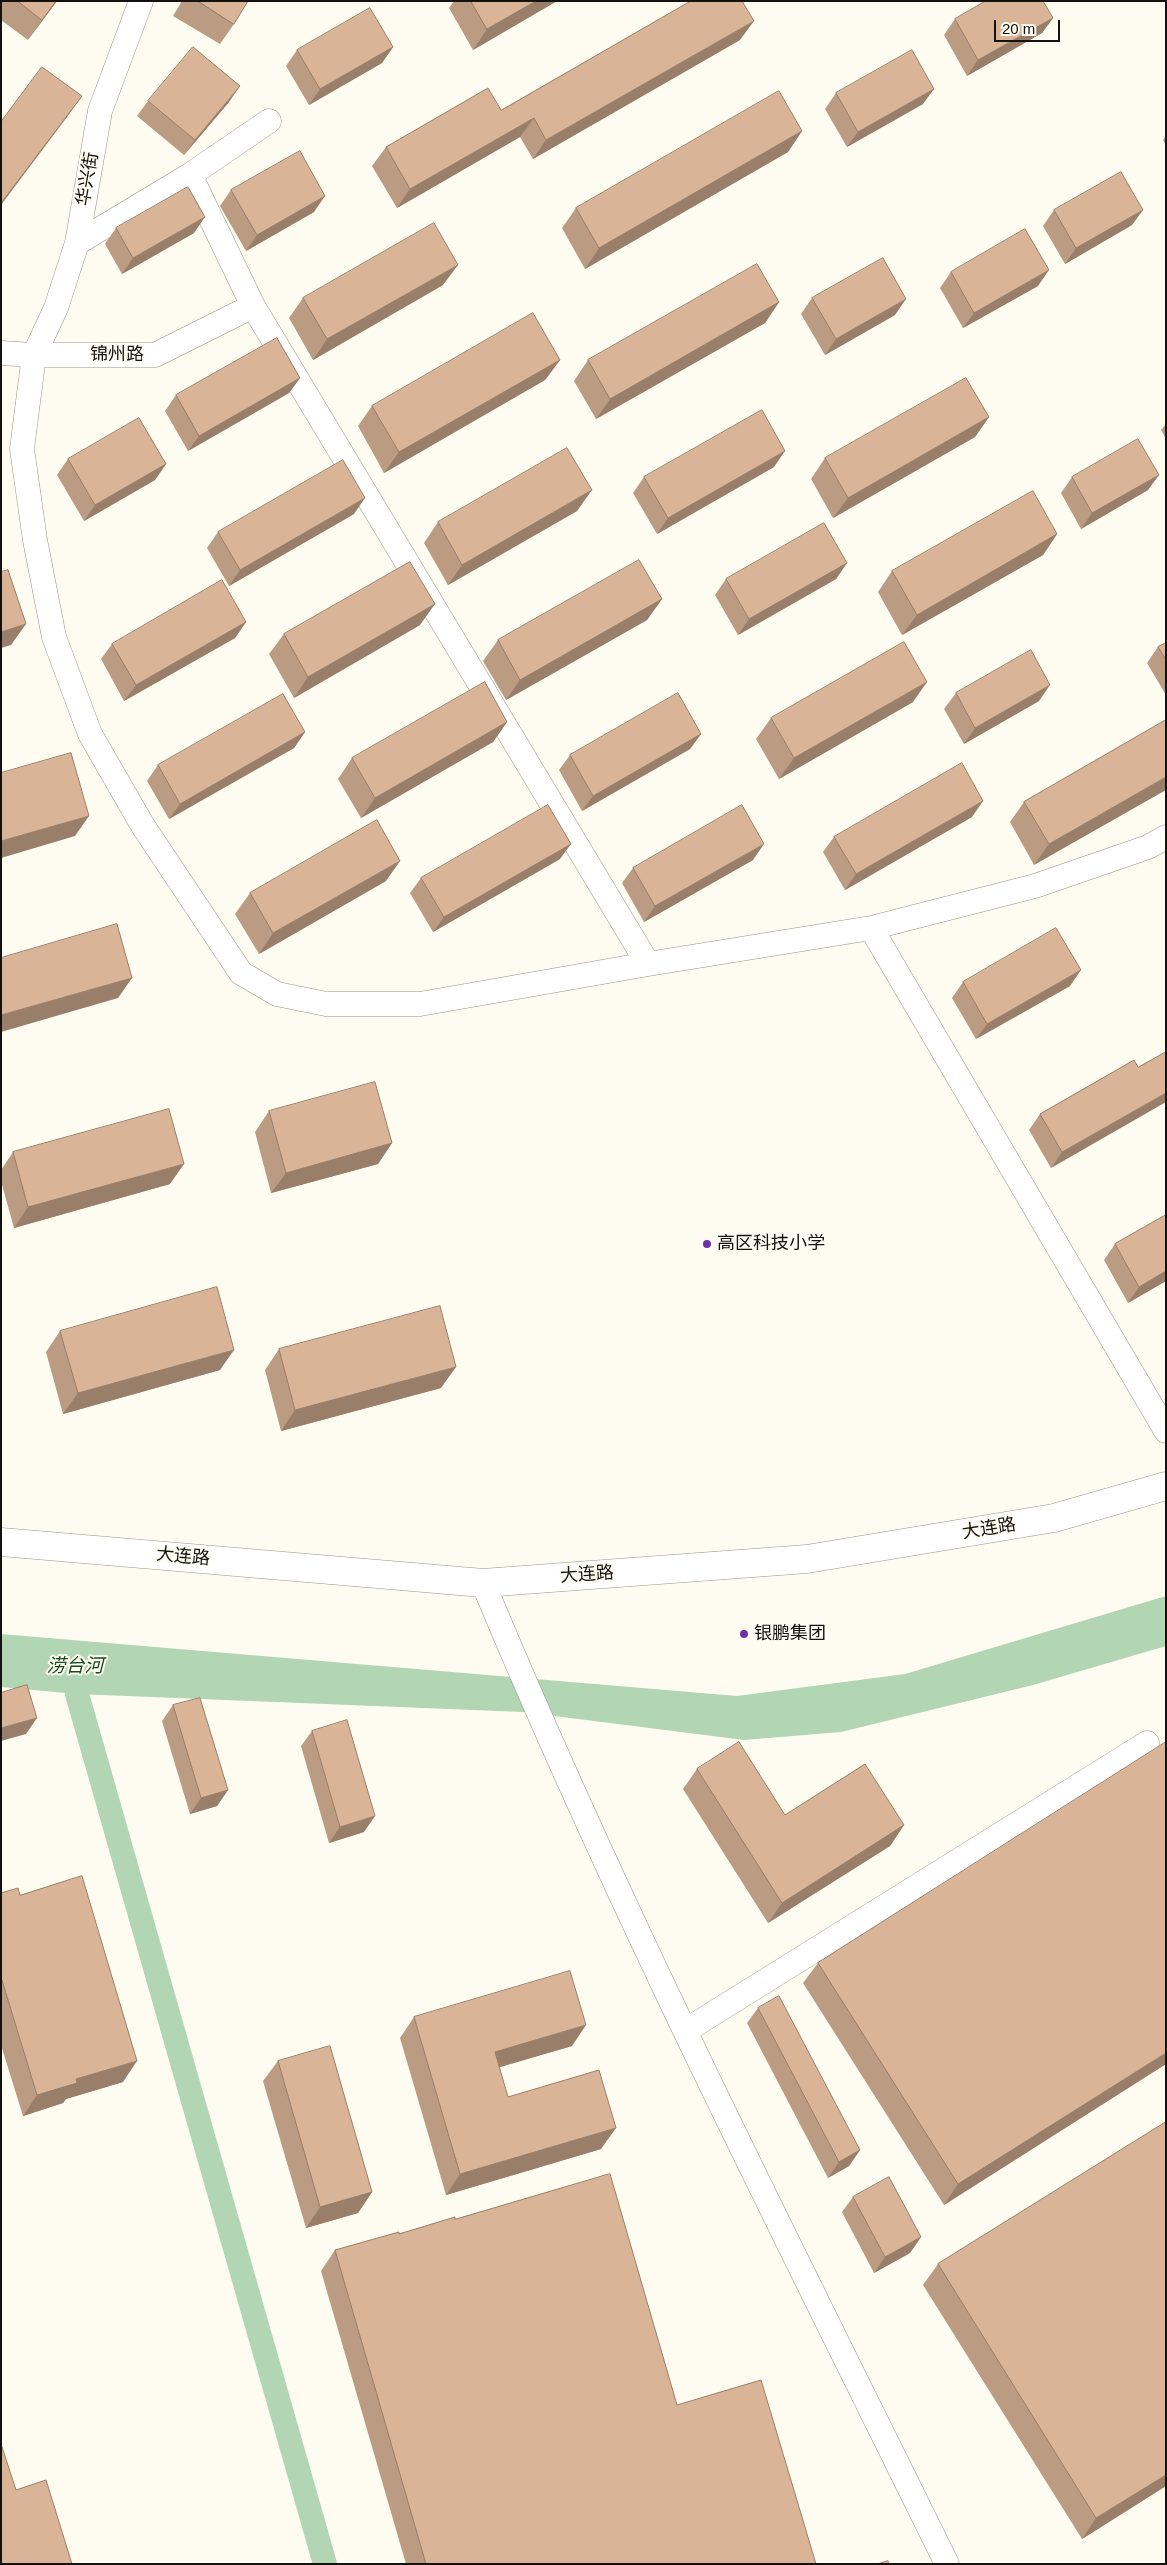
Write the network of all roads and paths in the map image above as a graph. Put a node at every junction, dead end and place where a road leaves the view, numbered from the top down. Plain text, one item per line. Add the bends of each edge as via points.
1 (142, 1) edge
2 (269, 121) dead end
3 (190, 175) junction
4 (77, 244) junction
5 (252, 306) junction
6 (1, 353) edge
7 (34, 355) junction
8 (1166, 837) edge
9 (871, 928) junction
10 (648, 964) junction
11 (1166, 1431) edge
12 (1166, 1486) edge
13 (1, 1542) edge
14 (483, 1583) junction
15 (1147, 1743) dead end
16 (685, 2031) junction
17 (947, 2564) edge

1 - 4 street, 华兴街 via 100,111
2 - 3 street
3 - 4 street
3 - 5 street
4 - 7 street, 华兴街 via 56,308
5 - 7 street, 锦州路 via 154,354
5 - 10 street
6 - 7 street, 锦州路
7 - 10 street, 华兴街 via 22,449 54,637 90,734 143,826 241,973 278,994 326,1004 420,1004
8 - 9 street, 华兴街 via 1035,886
9 - 10 street, 华兴街
9 - 11 street
12 - 14 main road, 大连路 via 1054,1518 807,1559
13 - 14 main road, 大连路
14 - 16 street via 516,1663
15 - 16 street
16 - 17 street

